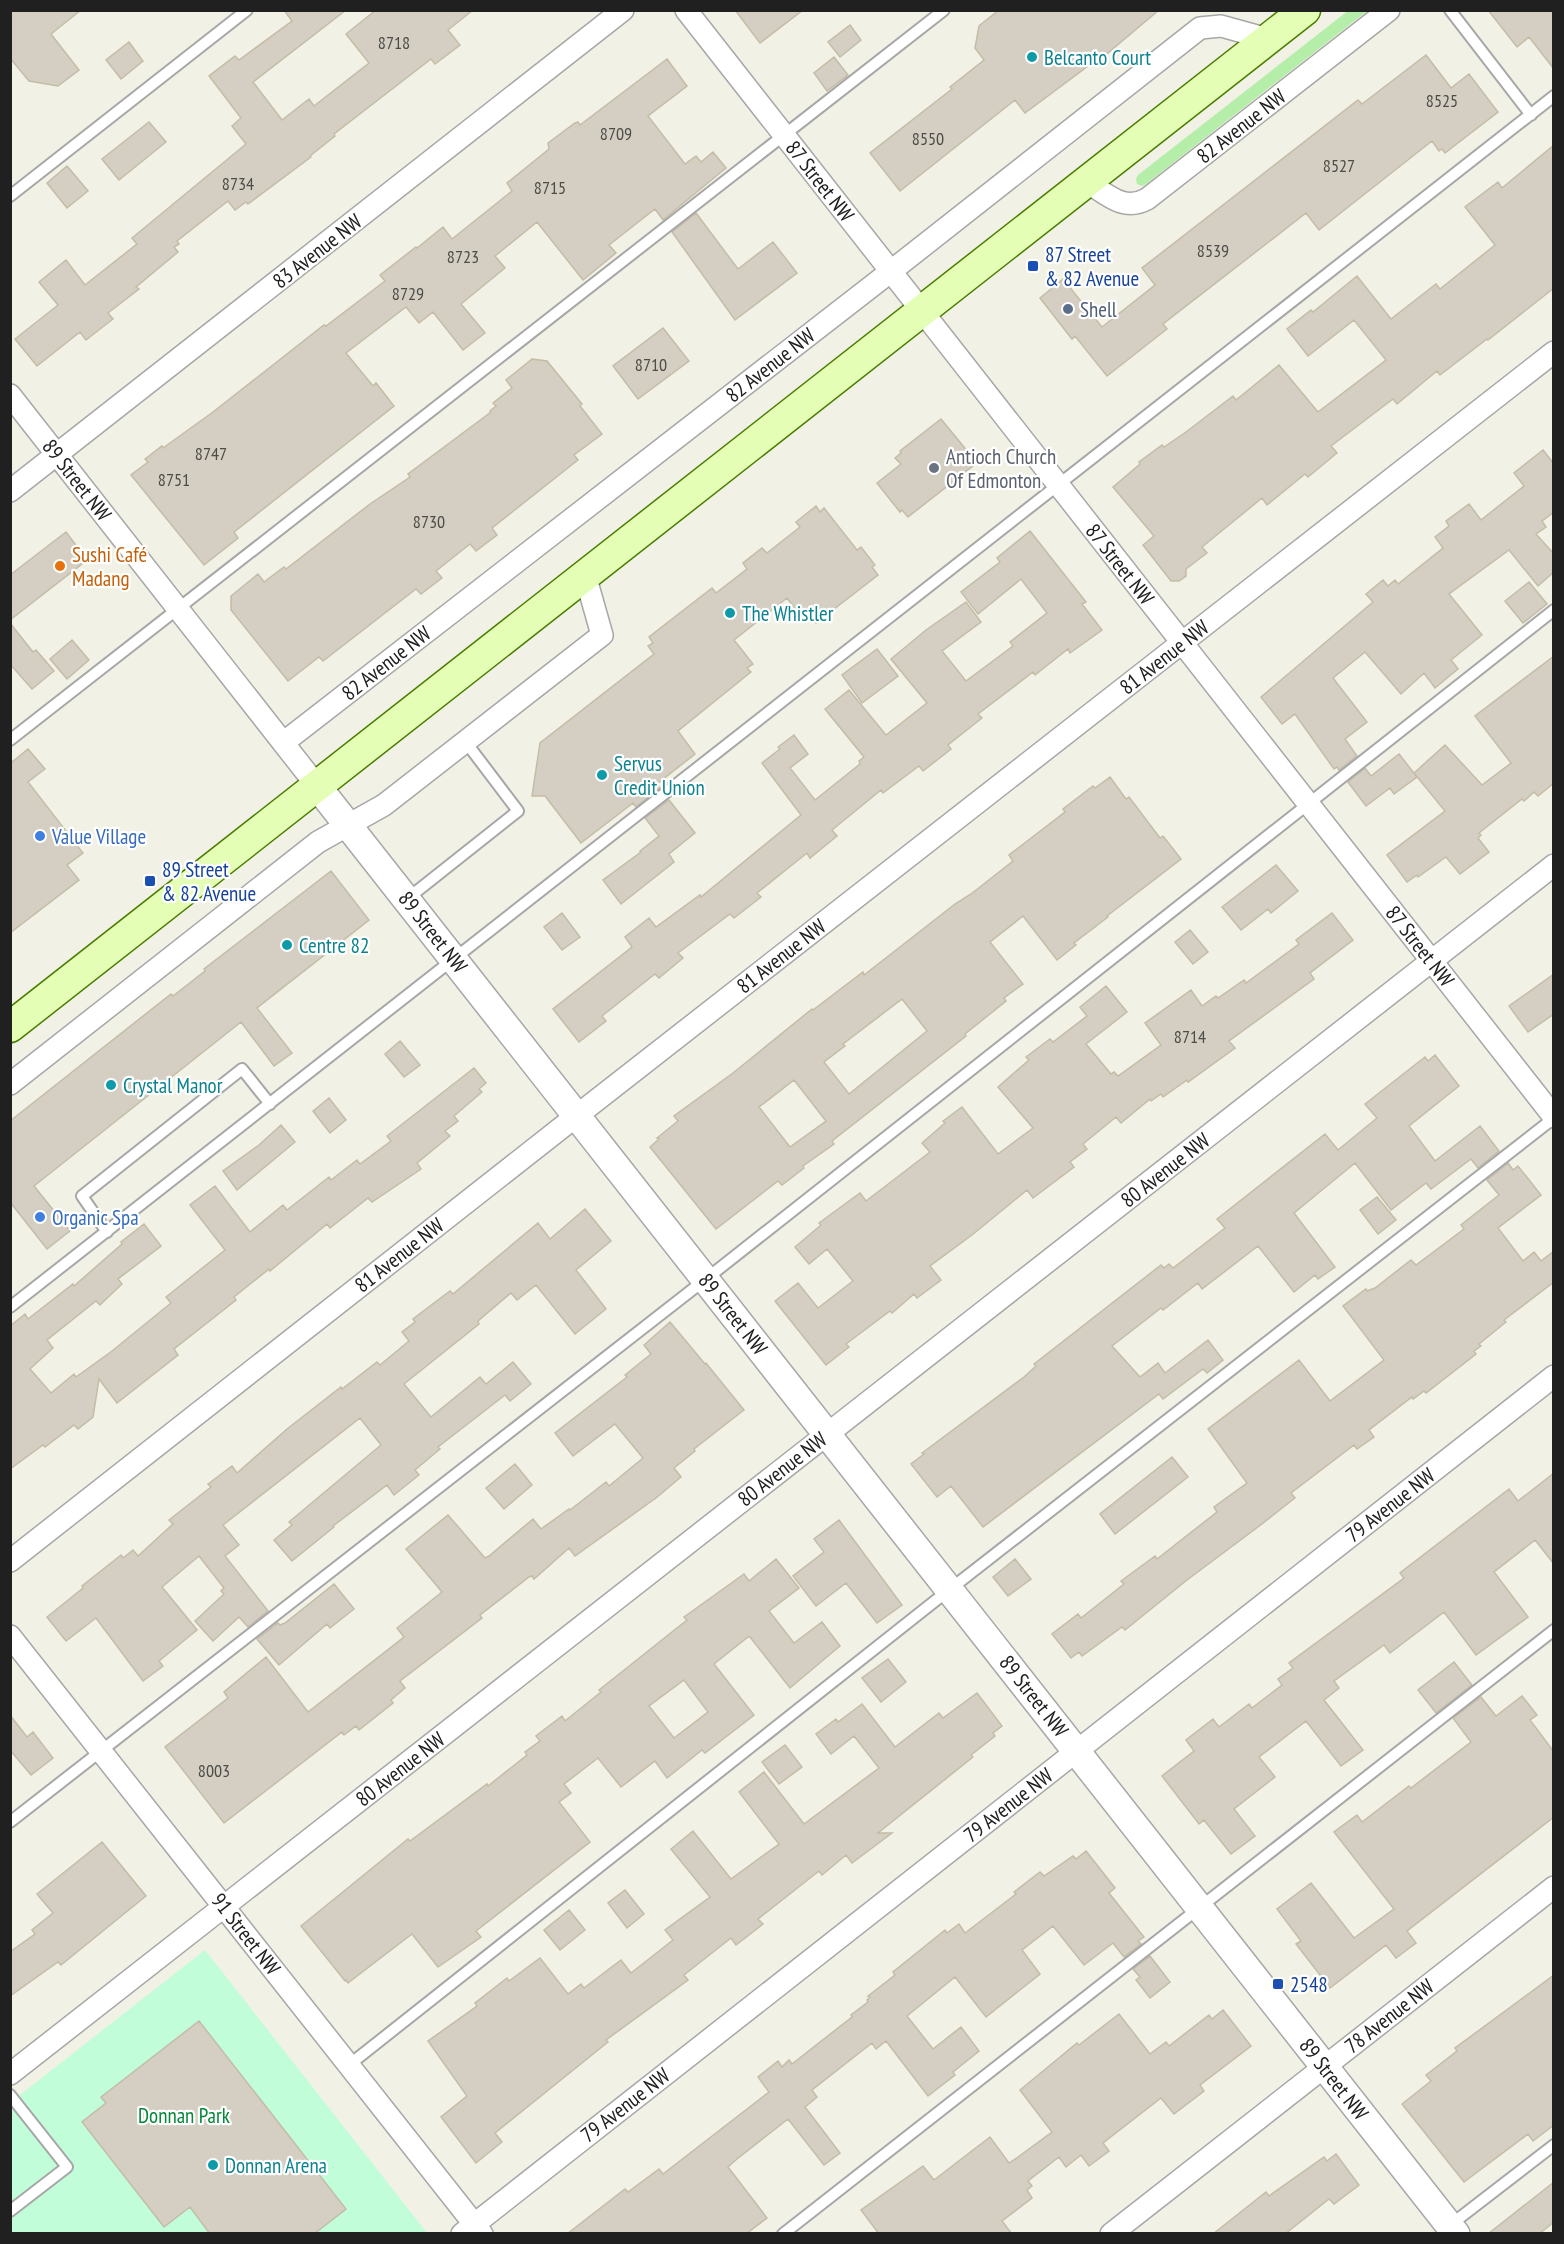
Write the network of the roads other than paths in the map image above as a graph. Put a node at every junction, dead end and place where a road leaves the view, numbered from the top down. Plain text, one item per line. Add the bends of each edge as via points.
1 (247, 10) edge
2 (624, 10) edge
3 (686, 10) edge
4 (944, 10) edge
5 (1305, 10) edge
6 (1389, 10) edge
7 (1450, 10) edge
8 (1268, 39) junction
9 (1554, 96) edge
10 (1531, 115) junction
11 (784, 135) junction
12 (1087, 182) junction
13 (10, 196) edge
14 (890, 272) junction
15 (922, 312) junction
16 (1554, 352) edge
17 (10, 395) edge
18 (57, 454) junction
19 (1059, 486) junction
20 (10, 491) edge
21 (585, 575) junction
22 (177, 609) junction
23 (1554, 610) edge
24 (1182, 643) junction
25 (10, 740) edge
26 (465, 741) junction
27 (283, 743) junction
28 (317, 786) junction
29 (1307, 803) junction
30 (349, 825) junction
31 (1554, 865) edge
32 (407, 899) junction
33 (454, 959) junction
34 (1431, 961) junction
35 (10, 1027) edge
36 (10, 1084) edge
37 (270, 1104) junction
38 (577, 1115) junction
39 (1554, 1117) edge
40 (107, 1232) junction
41 (706, 1279) junction
42 (10, 1307) edge
43 (1554, 1376) edge
44 (827, 1434) junction
45 (10, 1561) edge
46 (950, 1590) junction
47 (1554, 1630) edge
48 (10, 1635) edge
49 (101, 1751) junction
50 (1077, 1751) junction
51 (10, 1822) edge
52 (1554, 1887) edge
53 (224, 1906) junction
54 (1200, 1907) junction
55 (349, 2065) junction
56 (1324, 2066) junction
57 (10, 2074) edge
58 (10, 2095) edge
59 (1554, 2145) edge
60 (10, 2211) edge
61 (472, 2230) edge
62 (1448, 2231) edge
63 (783, 2234) edge
64 (1111, 2234) edge

1 - 13 lane
2 - 18 street, 83 Avenue NW
3 - 11 street, 87 Street NW
4 - 11 lane
5 - 8 main road
6 - 12 street, 82 Avenue NW via 1147,199 1123,204
7 - 10 lane
8 - 12 main road
8 - 14 street, 82 Avenue NW via 1221,26 1200,28
9 - 10 lane
10 - 19 lane
11 - 14 street, 87 Street NW
11 - 22 lane
12 - 15 main road
14 - 15 street, 87 Street NW
14 - 27 street, 82 Avenue NW
15 - 19 street, 87 Street NW
15 - 21 main road
16 - 24 street, 81 Avenue NW
17 - 18 street, 89 Street NW
18 - 20 street, 83 Avenue NW
18 - 22 street, 89 Street NW
19 - 24 street, 87 Street NW
19 - 33 lane
21 - 26 street via 602,635
21 - 28 main road
22 - 25 lane
22 - 27 street, 89 Street NW
23 - 29 lane
24 - 29 street, 87 Street NW
24 - 38 street, 81 Avenue NW
26 - 30 street via 384,805
26 - 32 lane via 519,811
27 - 28 street, 89 Street NW
28 - 30 street, 89 Street NW
28 - 35 main road
29 - 34 street, 87 Street NW
29 - 41 lane
30 - 32 street, 89 Street NW
30 - 36 street via 318,842
31 - 34 street, 80 Avenue NW
32 - 33 street, 89 Street NW
33 - 37 lane
33 - 38 street, 89 Street NW
34 - 39 street, 87 Street NW
34 - 44 street, 80 Avenue NW
37 - 40 lane
37 - 40 lane via 242,1069 82,1196
38 - 41 street, 89 Street NW
38 - 45 street, 81 Avenue NW
39 - 46 lane
40 - 42 lane
41 - 44 street, 89 Street NW
41 - 49 lane
43 - 50 street, 79 Avenue NW
44 - 46 street, 89 Street NW
44 - 53 street, 80 Avenue NW
46 - 50 street, 89 Street NW
46 - 55 lane
47 - 54 lane
48 - 49 street, 91 Street NW
49 - 51 lane
49 - 53 street, 91 Street NW
50 - 54 street, 89 Street NW
50 - 61 street, 79 Avenue NW
52 - 56 street, 78 Avenue NW
53 - 55 street, 91 Street NW
53 - 57 street, 80 Avenue NW
54 - 56 street, 89 Street NW
54 - 63 lane
55 - 61 street, 91 Street NW
56 - 62 street, 89 Street NW
56 - 64 street, 78 Avenue NW
58 - 60 lane via 67,2167
59 - 62 lane

